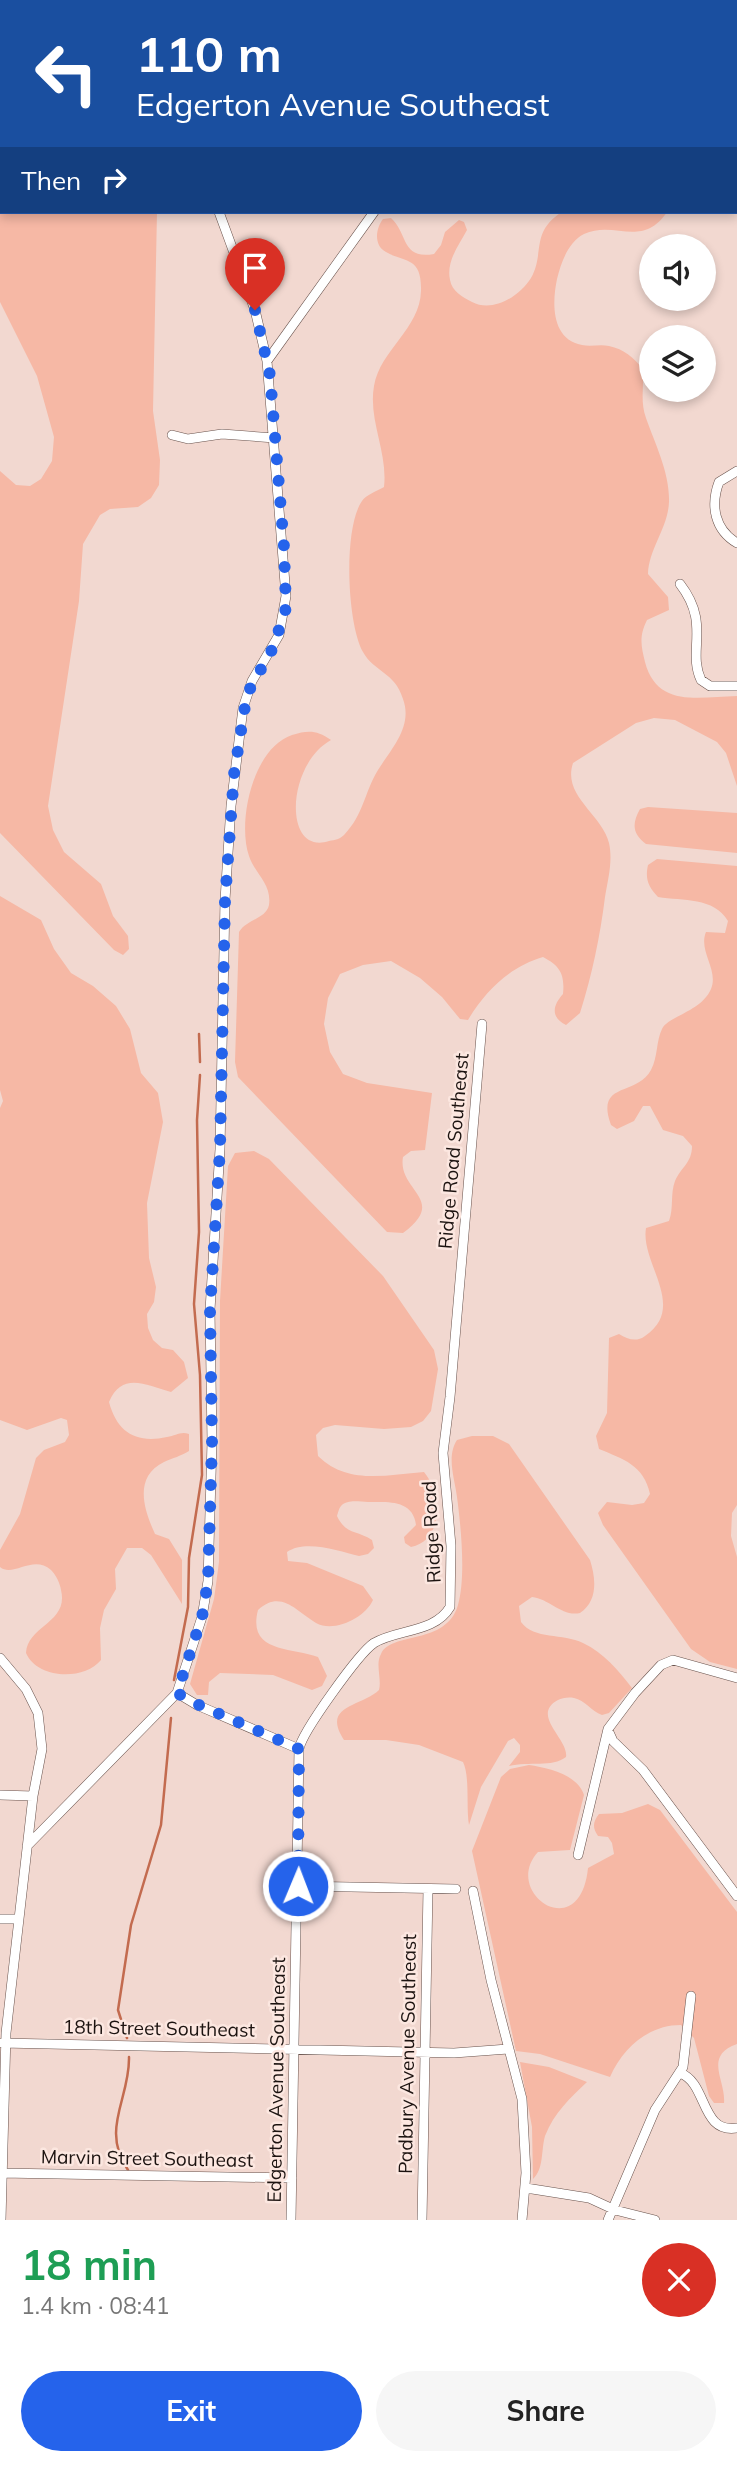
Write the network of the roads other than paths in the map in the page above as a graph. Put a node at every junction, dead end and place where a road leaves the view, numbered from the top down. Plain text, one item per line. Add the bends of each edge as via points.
1 (220, 214) edge
2 (373, 214) edge
3 (267, 361) junction
4 (172, 435) dead end
5 (275, 438) junction
6 (737, 471) edge
7 (737, 543) edge
8 (680, 584) dead end
9 (737, 686) edge
10 (482, 1024) dead end
11 (460, 1281) joint
12 (0, 1658) edge
13 (737, 1678) edge
14 (177, 1693) junction
15 (608, 1730) junction
16 (299, 1749) junction
17 (0, 1795) edge
18 (33, 1797) junction
19 (27, 1846) junction
20 (578, 1855) dead end
21 (298, 1886) junction
22 (428, 1889) junction
23 (456, 1889) dead end
24 (473, 1891) dead end
25 (737, 1896) edge
26 (0, 1919) edge
27 (19, 1919) junction
28 (691, 1996) dead end
29 (3, 2043) edge
30 (295, 2048) junction
31 (508, 2049) junction
32 (425, 2051) junction
33 (680, 2073) junction
34 (737, 2128) edge
35 (1, 2173) edge
36 (292, 2178) junction
37 (526, 2188) junction
38 (611, 2208) junction
39 (1, 2220) edge
40 (291, 2220) edge
41 (422, 2220) edge
42 (522, 2220) edge
43 (608, 2220) edge
44 (655, 2220) edge

1 - 3 street via 255,310
2 - 3 street
3 - 5 street
4 - 5 street via 188,439 222,434
5 - 14 street via 286,608 273,648 247,694 239,730 225,901 210,1310 208,1581 202,1617
6 - 7 street via 719,482 715,500 720,528
8 - 9 street via 697,619 701,680 710,686
10 - 11 street, Ridge Road Southeast
11 - 16 street, Ridge Road via 443,1441 451,1546 450,1607 435,1622 380,1640 366,1650 316,1717
12 - 18 street via 26,1689 38,1713 41,1749
13 - 15 street via 681,1660 667,1661 635,1693
14 - 16 street
14 - 19 street
15 - 20 street
15 - 25 street
16 - 21 street, Edgerton Avenue Southeast
17 - 18 street
18 - 19 street
19 - 27 street
21 - 22 street
21 - 30 street, Edgerton Avenue Southeast
22 - 23 street
22 - 32 street, Padbury Avenue Southeast
24 - 31 street
26 - 27 street
27 - 29 street
28 - 33 street
29 - 30 street, 18th Street Southeast
29 - 35 street
30 - 32 street, 18th Street Southeast
30 - 36 street, Edgerton Avenue Southeast
31 - 32 street, 18th Street Southeast
31 - 37 street via 522,2099
32 - 41 street, Padbury Avenue Southeast
33 - 34 street via 695,2084 713,2121 724,2128
33 - 38 street via 655,2110
35 - 36 street, Marvin Street Southeast
35 - 39 street
36 - 40 street, Edgerton Avenue Southeast
37 - 38 street via 589,2198
37 - 42 street
38 - 43 street
38 - 44 street

